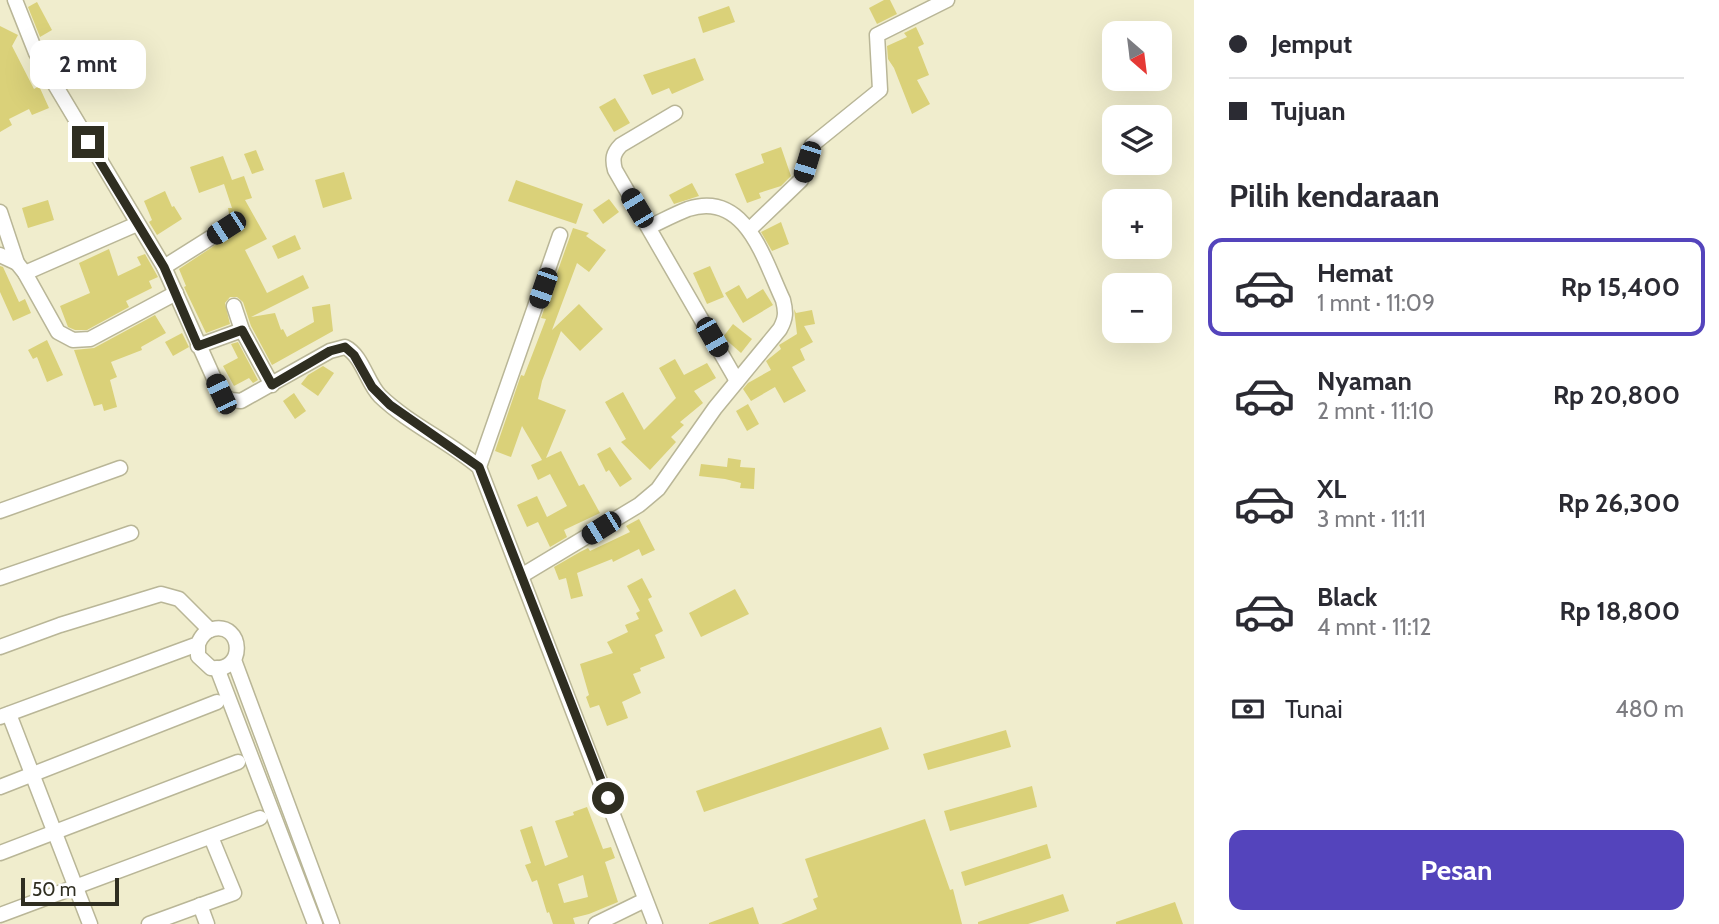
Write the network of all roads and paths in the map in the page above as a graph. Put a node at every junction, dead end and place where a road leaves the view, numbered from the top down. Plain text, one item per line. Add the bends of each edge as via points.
1 (15, 0) edge
2 (947, 0) edge
3 (676, 113) dead end
4 (0, 212) edge
5 (137, 224) junction
6 (649, 227) junction
7 (226, 228) dead end
8 (749, 230) junction
9 (560, 235) dead end
10 (0, 255) edge
11 (164, 267) junction
12 (21, 268) junction
13 (176, 293) junction
14 (234, 306) dead end
15 (242, 330) junction
16 (198, 346) junction
17 (737, 381) junction
18 (272, 385) junction
19 (479, 467) junction
20 (120, 468) dead end
21 (0, 511) edge
22 (131, 533) dead end
23 (521, 576) junction
24 (0, 578) edge
25 (210, 630) junction
26 (198, 644) junction
27 (0, 647) edge
28 (234, 660) junction
29 (217, 668) junction
30 (217, 702) dead end
31 (4, 715) edge
32 (238, 762) dead end
33 (32, 774) junction
34 (0, 787) edge
35 (260, 818) dead end
36 (55, 832) junction
37 (211, 837) junction
38 (0, 853) edge
39 (76, 887) junction
40 (645, 900) junction
41 (200, 905) junction
42 (0, 915) edge
43 (90, 924) edge
44 (149, 924) edge
45 (207, 924) edge
46 (315, 924) edge
47 (332, 924) edge
48 (596, 924) edge
49 (655, 924) edge

1 - 5 street via 36,53
2 - 8 street via 877,35 880,90 812,145 801,180
3 - 6 street via 621,145 613,157 615,170
4 - 12 street
5 - 11 street
5 - 12 street
6 - 8 street via 689,209 712,206 725,208
6 - 17 street
7 - 11 street
8 - 17 street via 786,311 780,329
9 - 19 street
10 - 12 street
11 - 13 street
12 - 13 street via 58,332 73,340 90,339
13 - 16 street
14 - 15 street
15 - 16 street
15 - 18 street
16 - 18 street via 225,397 242,401
17 - 23 street via 650,496
18 - 19 street via 345,347 390,405
19 - 23 street
20 - 21 street
22 - 24 street
23 - 40 street
25 - 26 street
25 - 27 street via 179,599 161,594
25 - 28 street via 223,629 233,636 238,648
26 - 29 street via 198,656
26 - 31 street
28 - 29 street
28 - 47 street
29 - 46 street
30 - 33 street
31 - 33 street
32 - 36 street
33 - 34 street
33 - 36 street
35 - 37 street
36 - 38 street
36 - 39 street
37 - 39 street
37 - 41 street via 234,893
39 - 42 street
39 - 43 street
40 - 48 street
40 - 49 street
41 - 44 street
41 - 45 street

